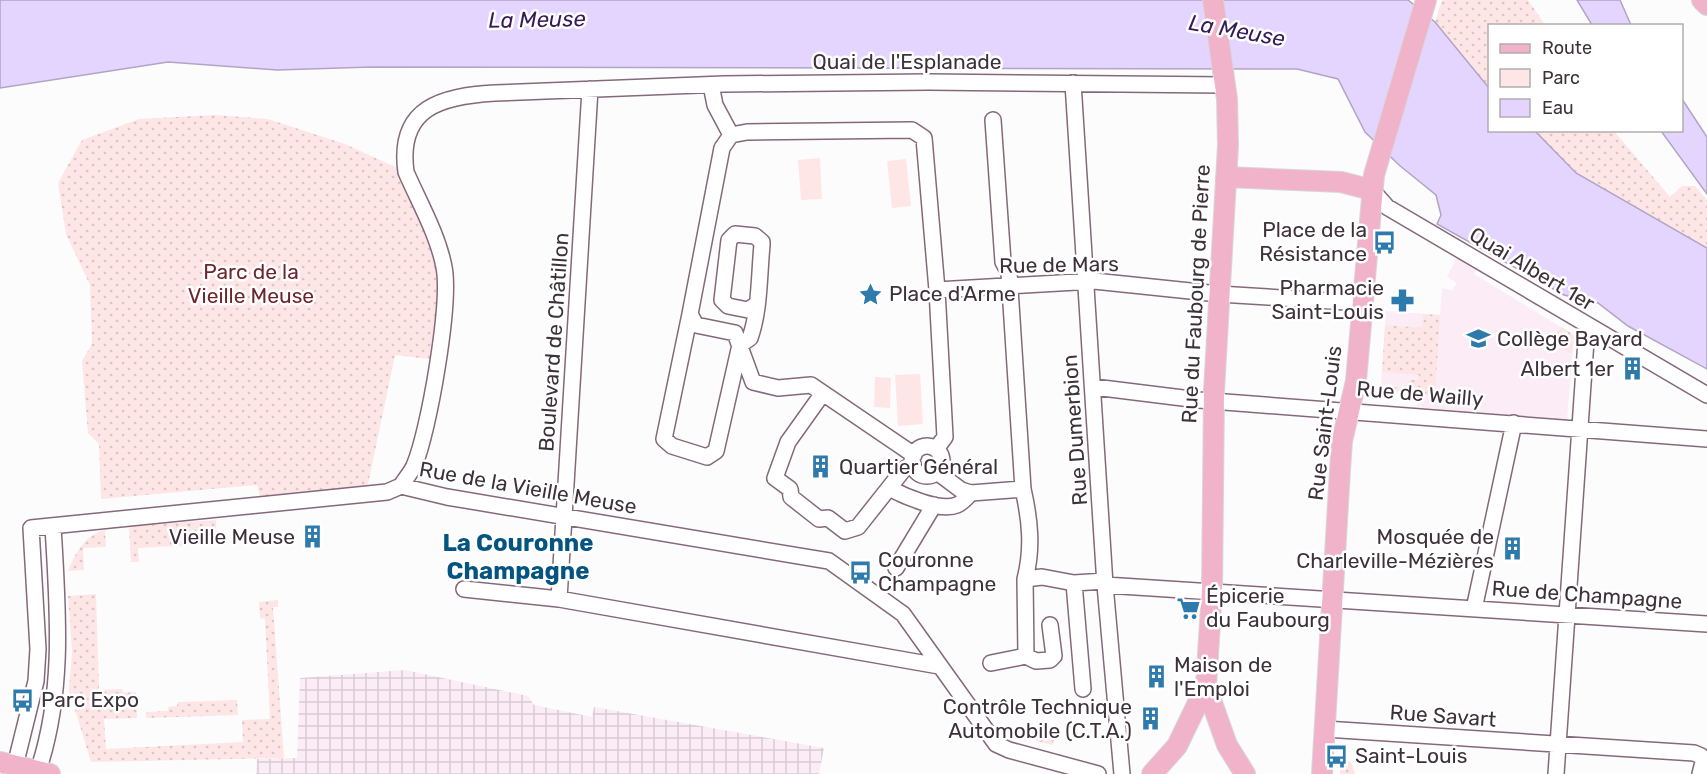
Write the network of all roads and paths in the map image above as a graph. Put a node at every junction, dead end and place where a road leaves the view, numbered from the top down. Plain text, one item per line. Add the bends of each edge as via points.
1 (1213, 0) edge
2 (1426, 0) edge
3 (1702, 0) edge
4 (1707, 5) edge
5 (1073, 83) junction
6 (711, 85) junction
7 (1224, 85) junction
8 (590, 88) junction
9 (993, 120) dead end
10 (731, 135) junction
11 (1226, 177) junction
12 (1372, 190) junction
13 (1085, 281) junction
14 (1010, 285) junction
15 (937, 290) junction
16 (1219, 294) junction
17 (1362, 303) junction
18 (756, 304) junction
19 (690, 314) junction
20 (1587, 326) junction
21 (740, 345) junction
22 (1094, 387) junction
23 (824, 393) junction
24 (1707, 395) edge
25 (1214, 400) junction
26 (1351, 410) junction
27 (1514, 423) junction
28 (1580, 429) junction
29 (1707, 439) edge
30 (936, 449) junction
31 (913, 459) junction
32 (937, 472) junction
33 (401, 486) junction
34 (889, 488) junction
35 (1023, 489) junction
36 (971, 493) junction
37 (934, 505) junction
38 (563, 516) junction
39 (53, 527) junction
40 (896, 568) dead end
41 (1025, 579) junction
42 (1074, 583) junction
43 (1105, 583) junction
44 (464, 589) dead end
45 (1212, 591) junction
46 (559, 599) junction
47 (1334, 600) junction
48 (1474, 609) junction
49 (1567, 615) junction
50 (1707, 624) edge
51 (1050, 625) dead end
52 (1026, 656) junction
53 (991, 663) dead end
54 (939, 666) junction
55 (1206, 686) junction
56 (1083, 689) dead end
57 (1325, 729) junction
58 (1558, 744) junction
59 (10, 767) edge
60 (41, 773) edge
61 (1098, 774) edge
62 (1122, 774) edge
63 (1152, 774) edge
64 (1245, 774) edge
65 (1322, 774) edge
66 (1556, 774) edge
67 (1700, 774) edge

1 - 7 main road, Rue du Faubourg de Pierre
2 - 12 main road, Rue Saint-Louis
3 - 4 main road
5 - 6 street, Quai de l'Esplanade
5 - 7 street, Quai de l'Esplanade
5 - 13 street, Rue Dumerbion
6 - 8 street, Quai de l'Esplanade
6 - 10 street via 715,105
7 - 11 main road, Rue du Faubourg de Pierre
8 - 33 street, Quai de l'Esplanade via 459,95 423,111 412,128 404,157 406,172 438,250 446,283 441,339 423,439 415,464
8 - 38 street, Boulevard de Châtillon
9 - 14 street via 1003,262
10 - 15 street via 912,130 921,134 926,143
10 - 19 street via 723,148
11 - 12 main road via 1341,182
11 - 16 main road, Rue du Faubourg de Pierre
12 - 17 main road, Rue Saint-Louis
12 - 20 street, Quai Albert 1er via 1387,207
13 - 14 street, Rue de Mars
13 - 16 street, Rue de Mars
13 - 22 street, Rue Dumerbion
14 - 15 street, Rue de Mars
14 - 35 street
15 - 30 street via 945,437
16 - 17 street, Rue de Mars
16 - 25 main road, Rue du Faubourg de Pierre
17 - 26 main road, Rue Saint-Louis
18 - 18 street via 762,242 754,236 735,234 729,240 722,300 728,306 748,310
18 - 21 street via 750,338
19 - 21 street via 696,325 735,333
19 - 21 street via 664,439 672,446 707,457 716,451
20 - 24 street, Quai Albert 1er
20 - 28 street
21 - 23 street via 753,382 778,388 811,385
22 - 25 street, Rue de Wailly
22 - 43 street, Rue Dumerbion
23 - 31 street
23 - 34 street via 788,442 775,478 819,519 828,518 845,531 858,527
25 - 26 street, Rue de Wailly
25 - 45 main road, Rue du Faubourg de Pierre
26 - 27 street, Rue de Wailly
26 - 47 main road, Rue Saint-Louis via 1341,460
27 - 28 street, Rue de Wailly
27 - 48 street
28 - 29 street, Rue de Wailly
28 - 49 street
30 - 31 street via 923,447
30 - 32 street via 942,458
31 - 32 street via 923,475
31 - 34 street
32 - 36 street
33 - 38 street, Rue de la Vieille Meuse
33 - 39 street, Rue de la Vieille Meuse via 387,492
34 - 37 street
35 - 36 street
35 - 41 street via 1031,550
36 - 37 street via 957,505
37 - 40 street
38 - 46 street, Boulevard de Châtillon
38 - 54 street, Rue de la Vieille Meuse via 829,561 903,614
39 - 59 street, Rue de la Vieille Meuse via 31,528 38,649 36,681
39 - 60 street via 60,640 56,696
41 - 42 street, Rue de Champagne via 1042,577
41 - 52 street
42 - 43 street, Rue de Champagne
42 - 56 street
43 - 45 street, Rue de Champagne
43 - 62 street, Rue Dumerbion
44 - 46 street
45 - 47 street, Rue de Champagne
45 - 55 main road, Rue du Faubourg de Pierre
46 - 54 street
47 - 48 street, Rue de Champagne
47 - 57 main road, Rue Saint-Louis
48 - 49 street, Rue de Champagne
49 - 50 street, Rue de Champagne
49 - 58 street
51 - 52 street via 1054,656 1036,661
52 - 53 street
54 - 61 street, Rue de la Vieille Meuse via 996,744
55 - 63 main road via 1177,746
55 - 64 main road via 1227,745
57 - 58 street, Rue Savart
57 - 65 main road, Rue Saint-Louis
58 - 66 street
58 - 67 street, Rue Savart via 1694,753 1703,762
59 - 60 main road

